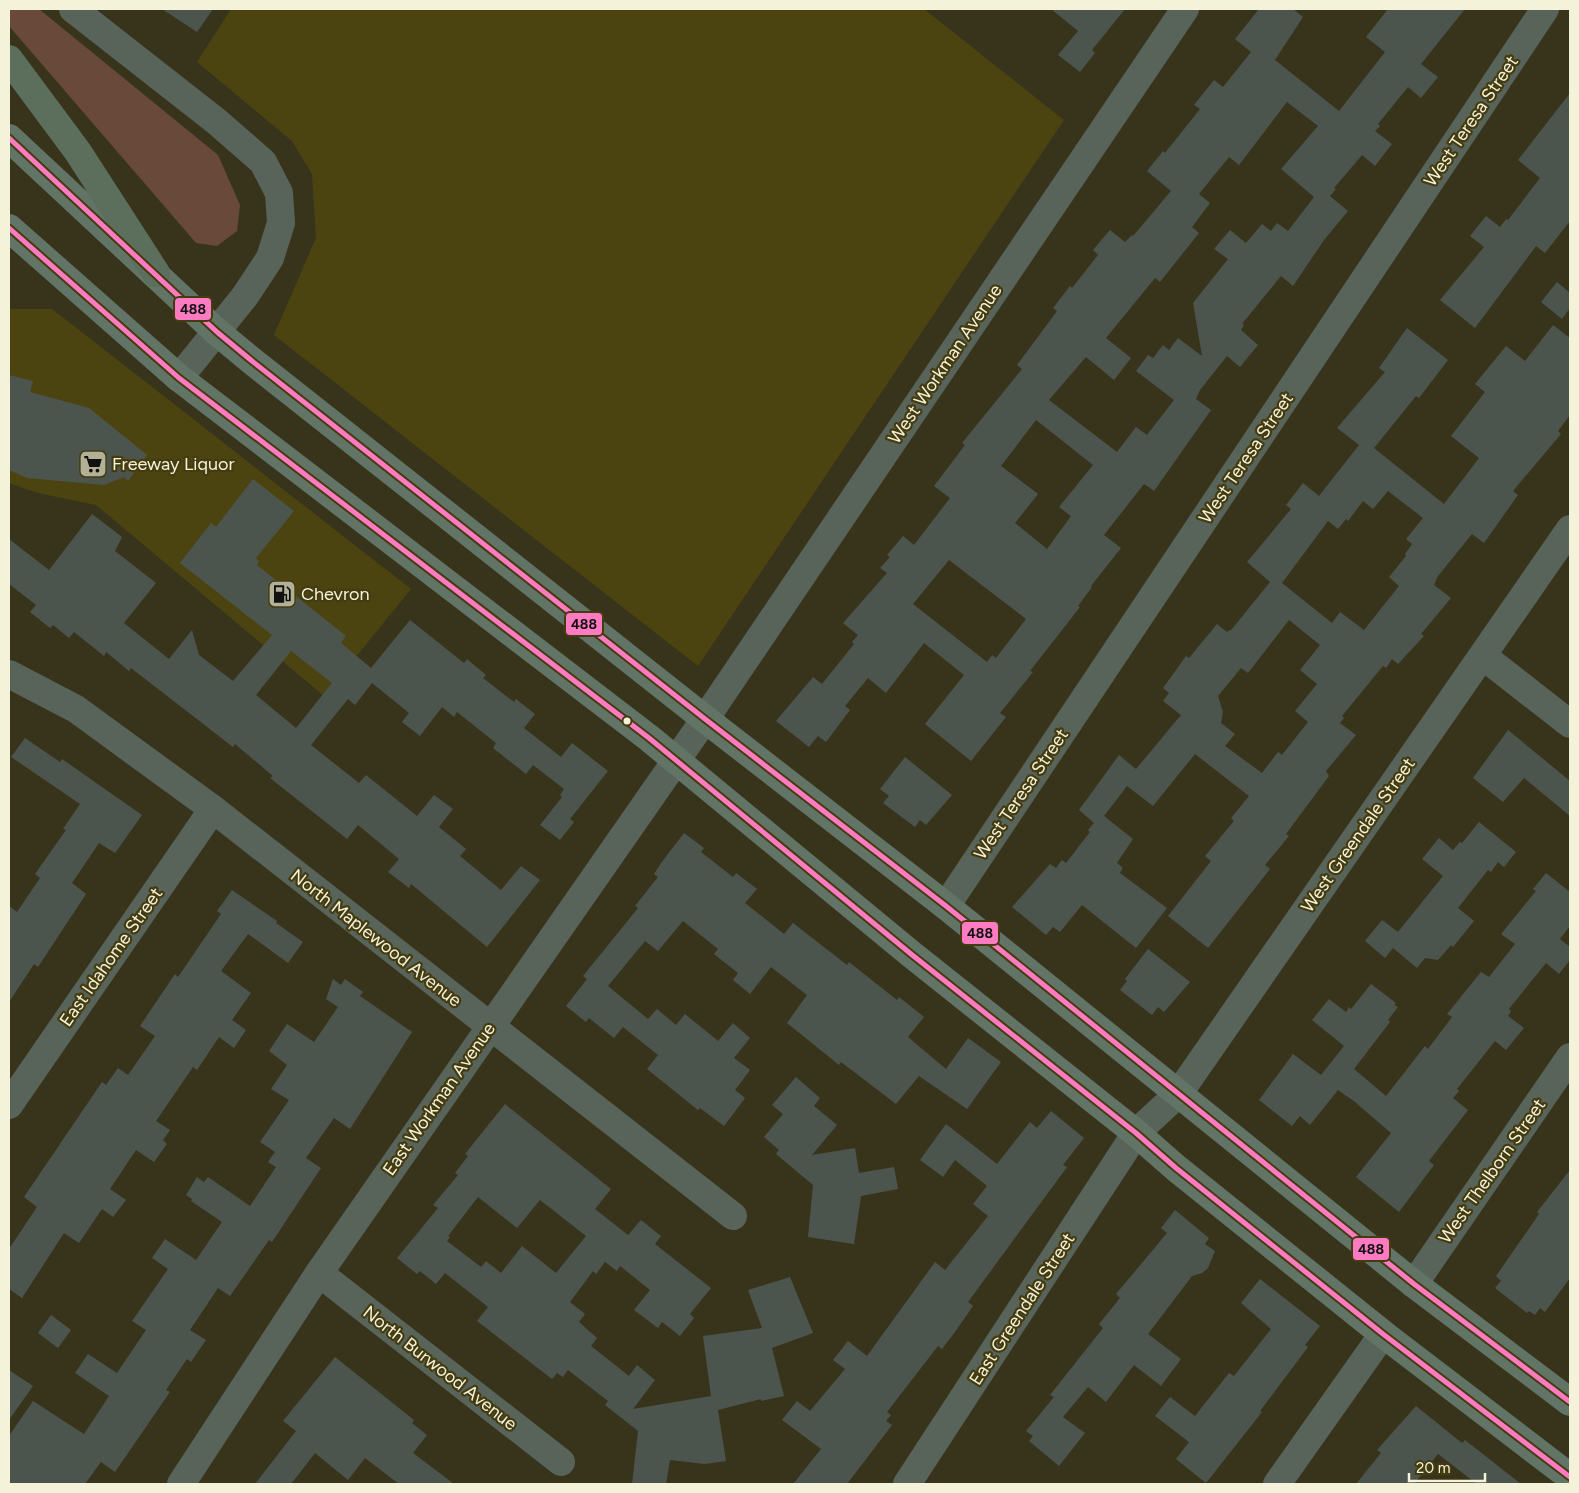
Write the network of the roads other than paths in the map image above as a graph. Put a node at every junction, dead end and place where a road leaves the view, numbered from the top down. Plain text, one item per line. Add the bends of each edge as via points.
1 (73, 9) edge
2 (1185, 9) edge
3 (1545, 9) edge
4 (9, 59) edge
5 (9, 138) edge
6 (9, 228) edge
7 (156, 273) junction
8 (217, 332) junction
9 (179, 378) junction
10 (1570, 529) edge
11 (1483, 656) junction
12 (9, 674) edge
13 (705, 719) junction
14 (1570, 724) edge
15 (677, 760) junction
16 (213, 809) junction
17 (946, 906) junction
18 (489, 1027) junction
19 (1570, 1057) edge
20 (1179, 1093) junction
21 (9, 1105) edge
22 (1136, 1133) junction
23 (732, 1216) dead end
24 (319, 1273) junction
25 (1414, 1284) junction
26 (1383, 1334) junction
27 (1570, 1402) edge
28 (562, 1462) dead end
29 (1570, 1477) edge
30 (181, 1484) edge
31 (907, 1484) edge
32 (1277, 1484) edge

1 - 8 street via 263,162 279,193 281,223 270,258
2 - 13 street, West Workman Avenue
3 - 17 street, West Teresa Street
4 - 7 highway via 78,152
5 - 7 main road
6 - 9 main road
7 - 8 main road
8 - 9 street
8 - 13 main road
9 - 15 main road
10 - 11 street, West Greendale Street
11 - 14 street
11 - 20 street, West Greendale Street
12 - 16 street, North Maplewood Avenue via 76,709
13 - 15 street, East Workman Avenue
13 - 17 main road
15 - 18 street, East Workman Avenue
15 - 22 main road via 911,954
16 - 18 street, North Maplewood Avenue
16 - 21 street, East Idahome Street
17 - 20 main road
18 - 23 street, North Maplewood Avenue
18 - 24 street, East Workman Avenue
19 - 25 street, West Thelborn Street
20 - 22 street, West Greendale Street
20 - 25 main road
22 - 26 main road
22 - 31 street, East Greendale Street
24 - 28 street, North Burwood Avenue
24 - 30 street, East Workman Avenue
25 - 27 main road
26 - 29 main road
26 - 32 street

